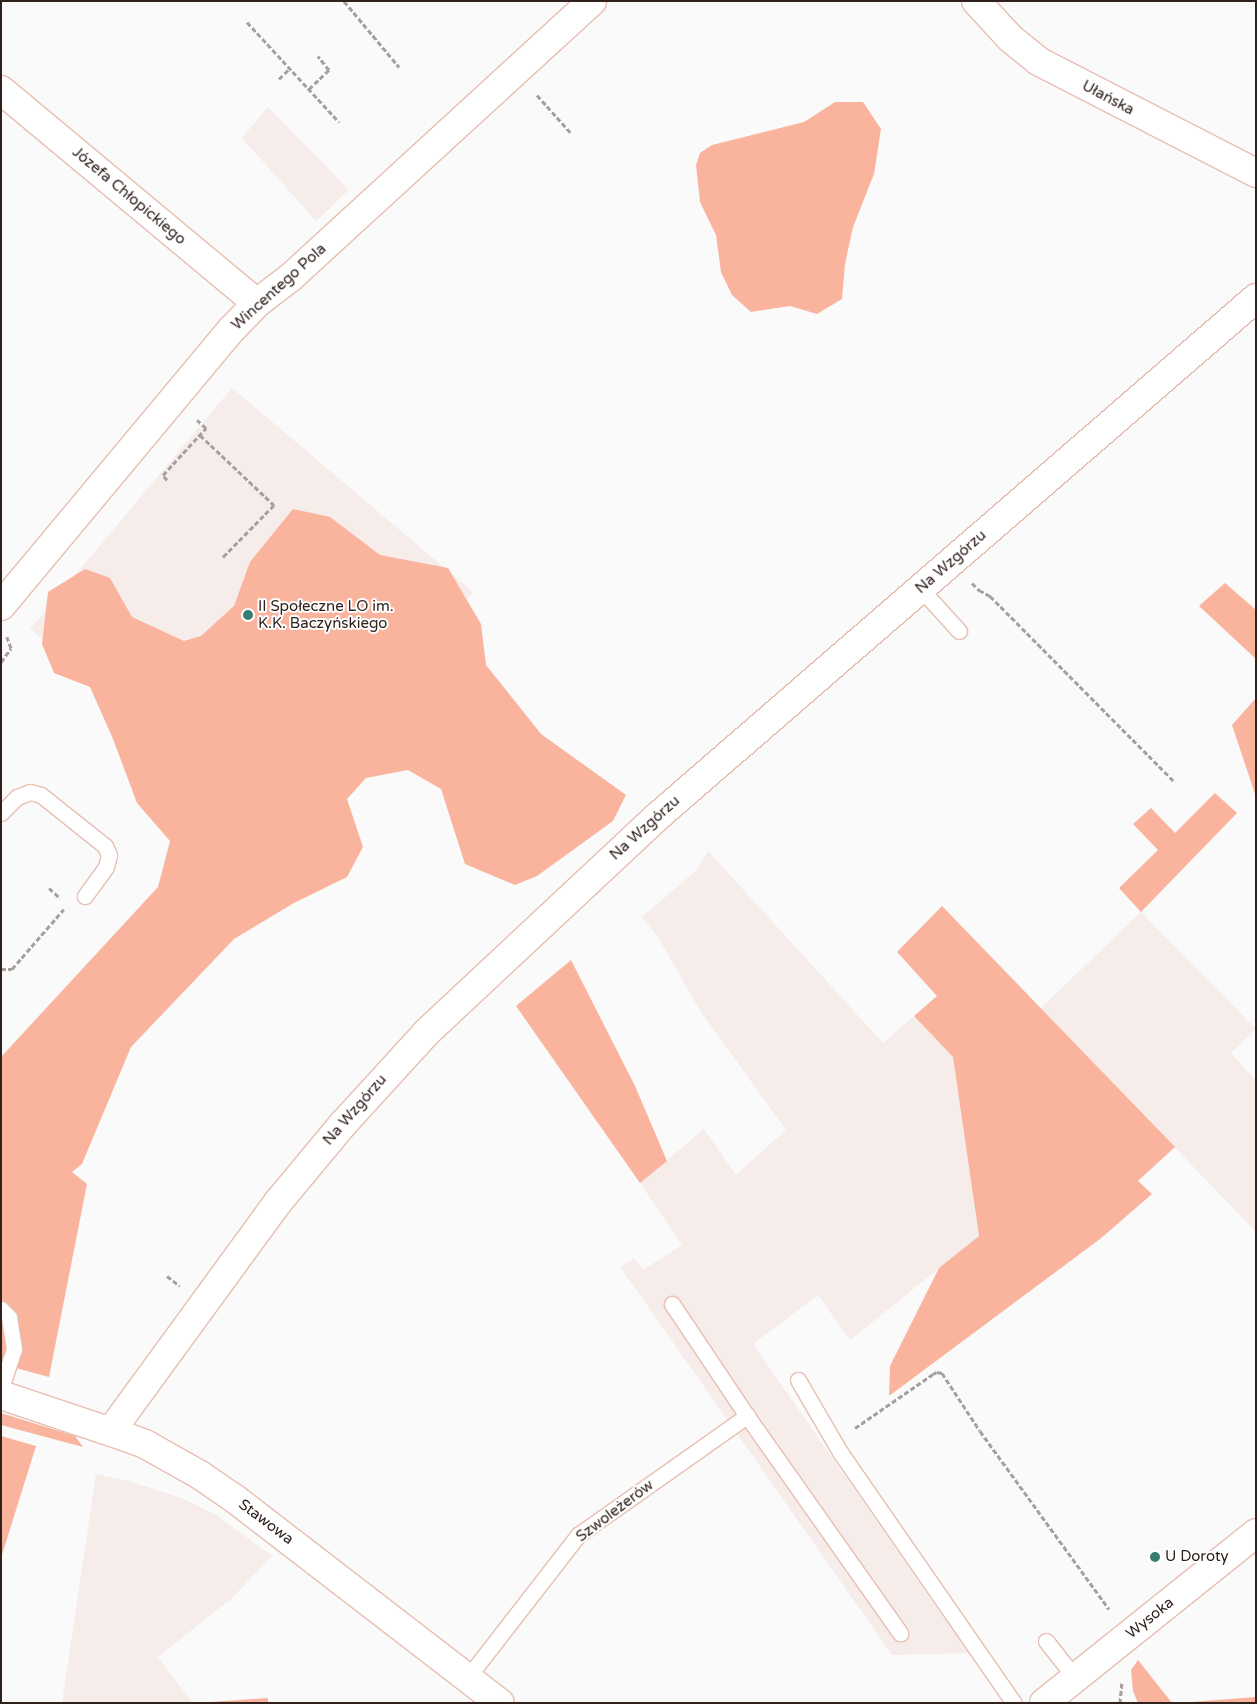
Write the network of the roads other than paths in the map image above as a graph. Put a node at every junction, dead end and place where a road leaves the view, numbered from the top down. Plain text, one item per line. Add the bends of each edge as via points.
1 (592, 1) edge
2 (976, 1) edge
3 (1, 90) edge
4 (1256, 172) edge
5 (1256, 298) edge
6 (257, 303) junction
7 (920, 588) junction
8 (3, 619) edge
9 (958, 631) dead end
10 (1, 814) edge
11 (86, 896) road end
12 (672, 1304) dead end
13 (1, 1309) edge
14 (798, 1380) dead end
15 (1, 1388) edge
16 (1, 1395) edge
17 (747, 1416) junction
18 (111, 1431) junction
19 (1256, 1533) edge
20 (900, 1633) dead end
21 (1046, 1641) dead end
22 (468, 1677) junction
23 (1075, 1678) junction
24 (500, 1703) edge
25 (1014, 1703) edge
26 (1044, 1703) edge

1 - 6 street, Wincentego Pola via 291,277
2 - 4 street, Ułańska via 1010,38 1038,61
3 - 6 street, Józefa Chłopickiego
5 - 7 street, Na Wzgórzu
6 - 8 street, Wincentego Pola via 232,329
7 - 9 lane
7 - 18 street, Na Wzgórzu via 646,827 420,1039 279,1201
10 - 11 lane via 17,797 30,792 41,795 105,846 109,855 106,867
12 - 17 lane
13 - 15 lane via 9,1317 14,1349
14 - 25 lane via 833,1442
16 - 18 street, Stawowa
17 - 20 lane
17 - 22 lane, Szwoleżerów via 578,1535
18 - 22 street, Stawowa via 145,1444 220,1488
19 - 23 street, Wysoka
21 - 23 lane
22 - 24 street, Stawowa
23 - 26 street, Wysoka

